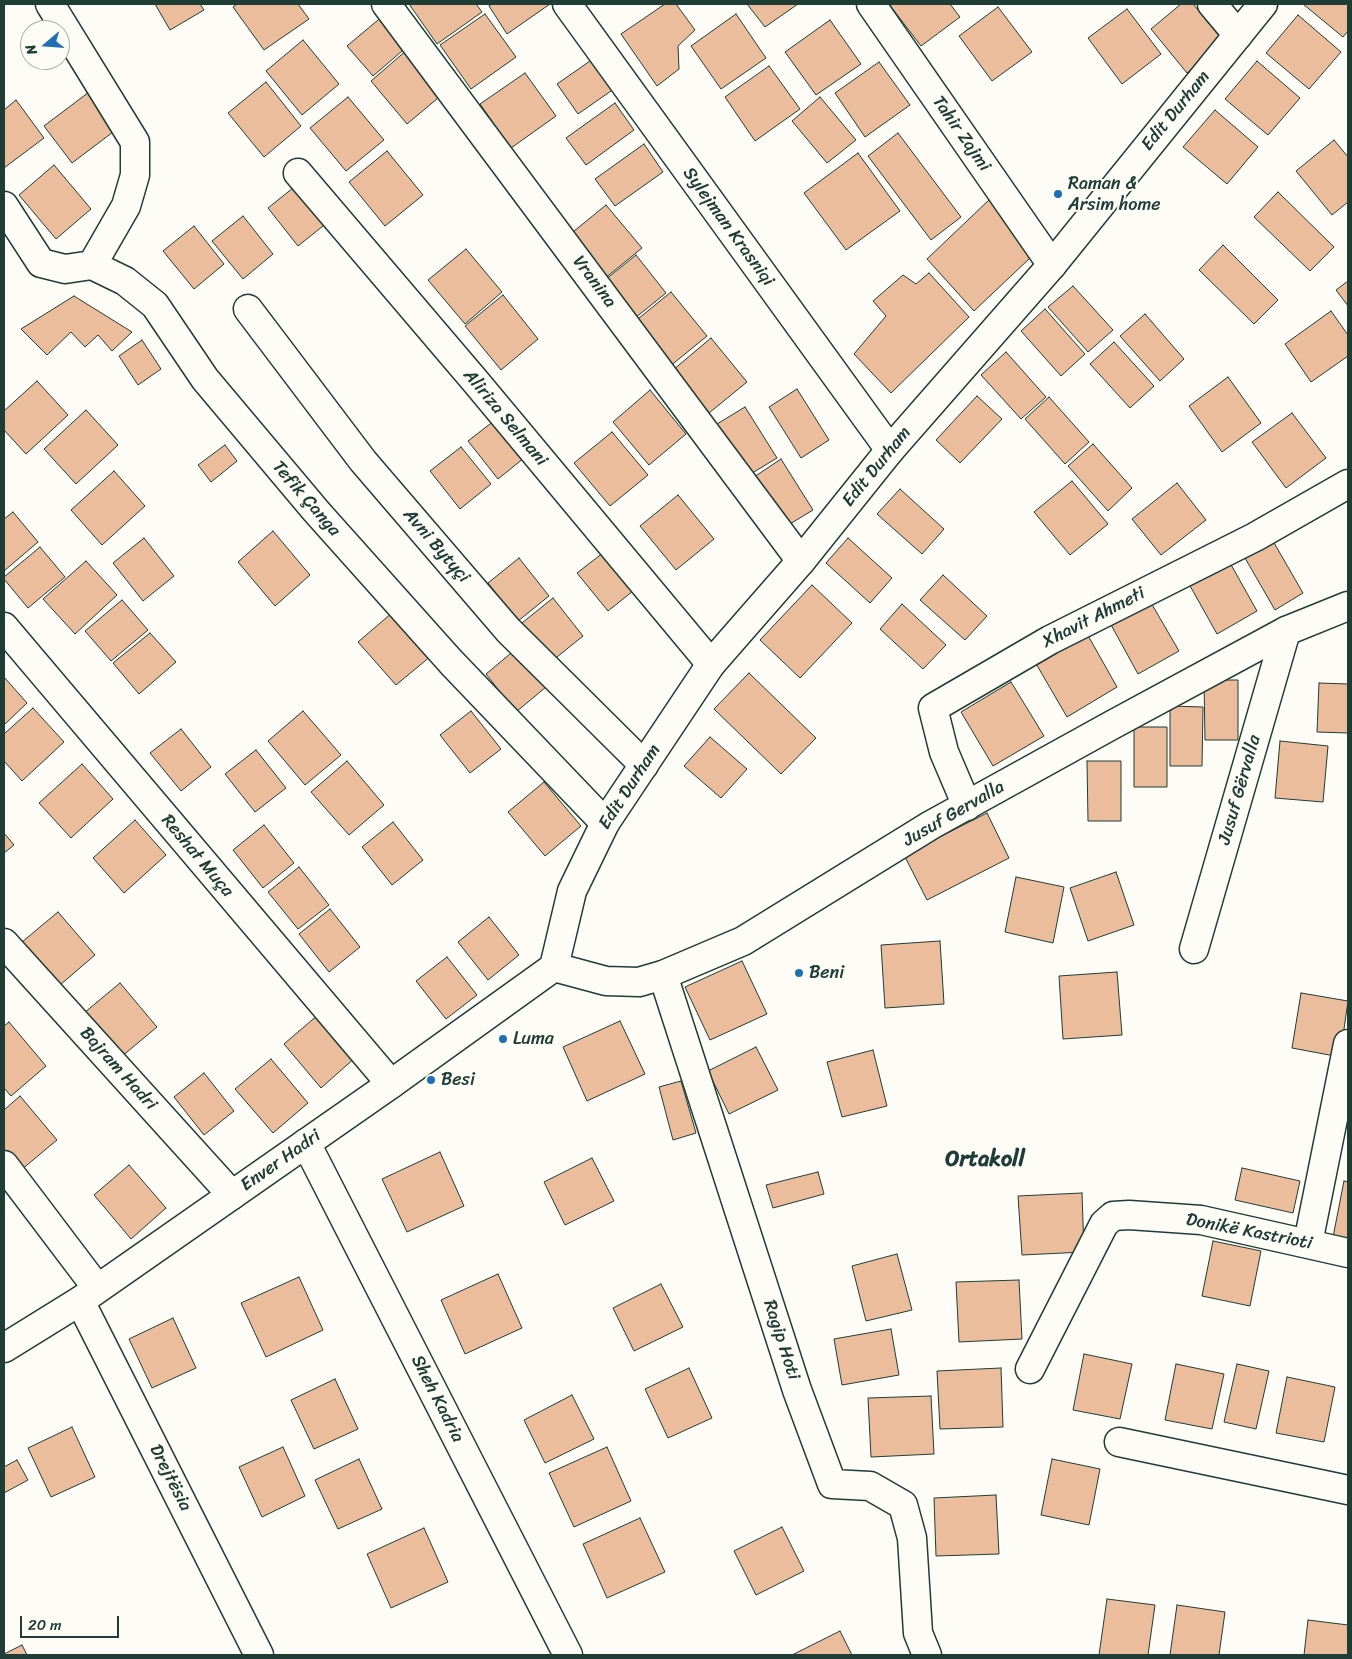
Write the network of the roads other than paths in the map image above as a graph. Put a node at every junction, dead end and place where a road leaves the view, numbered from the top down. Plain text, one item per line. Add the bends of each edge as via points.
1 (50, 4) edge
2 (386, 4) edge
3 (567, 4) edge
4 (871, 4) edge
5 (1212, 4) edge
6 (1263, 4) edge
7 (1238, 35) junction
8 (298, 173) dead end
9 (4, 206) edge
10 (1052, 265) junction
11 (92, 266) junction
12 (248, 309) dead end
13 (890, 450) junction
14 (1348, 484) edge
15 (801, 561) junction
16 (1348, 606) edge
17 (4, 627) edge
18 (1286, 631) junction
19 (711, 664) junction
20 (644, 765) junction
21 (967, 806) junction
22 (605, 823) junction
23 (4, 943) edge
24 (1194, 949) dead end
25 (554, 967) junction
26 (663, 975) junction
27 (1348, 1044) edge
28 (391, 1084) junction
29 (306, 1143) junction
30 (4, 1165) edge
31 (232, 1195) junction
32 (1308, 1243) junction
33 (1348, 1253) edge
34 (89, 1294) junction
35 (4, 1348) edge
36 (1030, 1369) dead end
37 (1119, 1442) dead end
38 (1348, 1490) edge
39 (259, 1655) edge
40 (568, 1655) edge
41 (927, 1655) edge

1 - 11 street via 135,142 135,175 126,206
2 - 15 street, Vranina
3 - 13 street, Sylejman Krasniqi
4 - 10 street, Tahir Zajmi
5 - 7 street
6 - 7 street, Edit Durham
7 - 10 street, Edit Durham
8 - 19 street, Aliriza Selmani
9 - 11 street via 41,263 65,269
10 - 13 street, Edit Durham
11 - 22 street, Tefik Çanga via 125,281 155,305 205,379 316,511 451,662
12 - 20 street, Avni Bytyçi via 363,461 508,630
13 - 15 street, Edit Durham
14 - 21 street, Xhavit Ahmeti via 1255,537 1050,640 933,708 944,752
15 - 19 street, Edit Durham
16 - 18 street, Jusuf Gervalla
17 - 28 street, Reshat Muça
18 - 21 street, Jusuf Gervalla
18 - 24 street, Jusuf Gërvalla
19 - 20 street, Edit Durham
20 - 22 street, Edit Durham
21 - 26 street, Jusuf Gervalla via 743,941
22 - 25 street, Edit Durham via 572,891
23 - 31 street, Bajram Hadri
25 - 26 street, Jusuf Gervalla via 606,981 639,982
25 - 28 street, Enver Hadri
26 - 41 street, Ragip Hoti via 794,1380 832,1484 870,1486 904,1504 912,1538 918,1633
27 - 32 street
28 - 29 street, Enver Hadri
29 - 31 street, Enver Hadri
29 - 40 street, Sheh Kadria
30 - 34 street, Drejtësia
31 - 34 street, Enver Hadri
32 - 33 street, Donikë Kastrioti
32 - 36 street, Donikë Kastrioti via 1201,1220 1113,1216 1104,1224
34 - 35 street, Enver Hadri
34 - 39 street, Drejtësia
37 - 38 street

